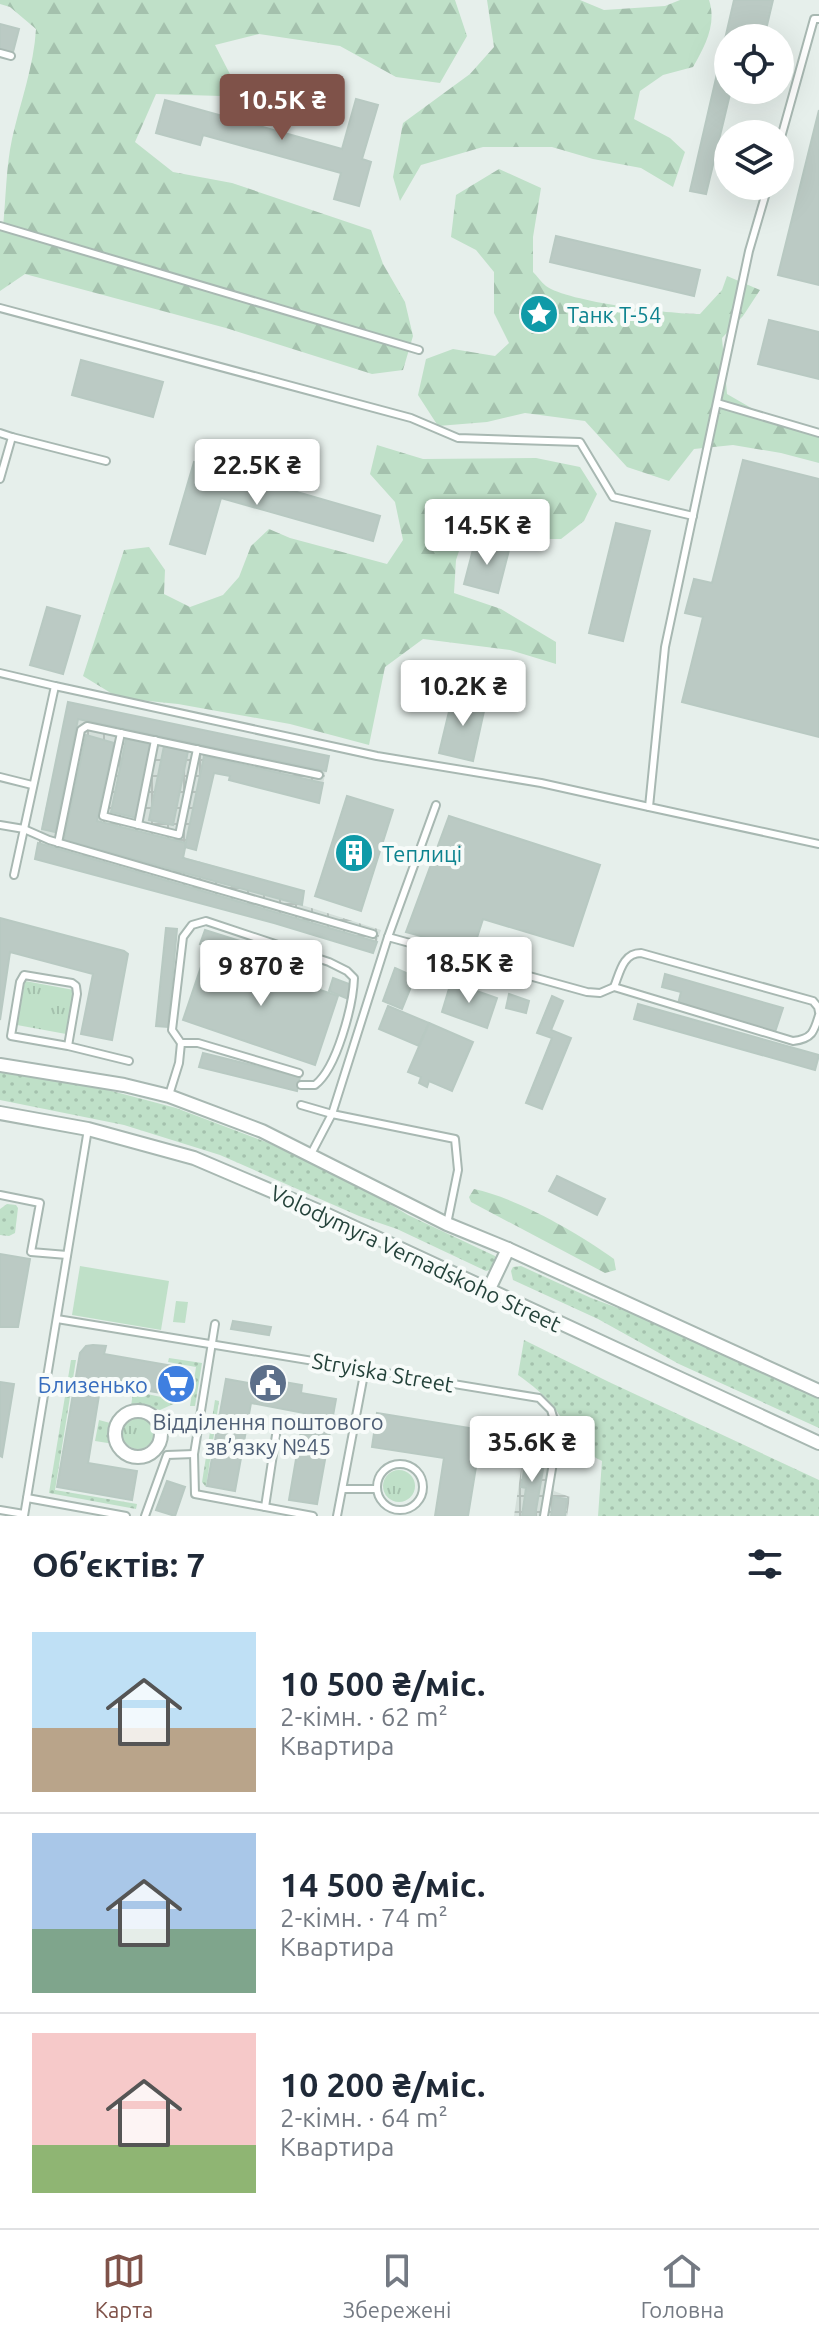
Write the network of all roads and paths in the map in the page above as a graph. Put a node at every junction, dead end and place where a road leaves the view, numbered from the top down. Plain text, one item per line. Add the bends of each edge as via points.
1 (819, 19) edge
2 (0, 53) edge
3 (11, 56) dead end
4 (786, 120) edge
5 (764, 200) edge
6 (0, 226) edge
7 (0, 308) edge
8 (419, 350) dead end
9 (717, 403) junction
10 (0, 433) edge
11 (819, 433) edge
12 (12, 437) junction
13 (106, 461) dead end
14 (0, 479) edge
15 (693, 516) junction
16 (0, 673) edge
17 (55, 686) junction
18 (121, 733) junction
19 (155, 740) junction
20 (197, 749) junction
21 (319, 775) dead end
22 (0, 777) edge
23 (32, 785) junction
24 (436, 805) dead end
25 (649, 807) junction
26 (0, 825) edge
27 (138, 825) junction
28 (24, 829) junction
29 (58, 843) junction
30 (819, 844) edge
31 (14, 875) dead end
32 (373, 934) dead end
33 (388, 937) junction
34 (614, 987) junction
35 (819, 1014) edge
36 (181, 1043) junction
37 (68, 1046) junction
38 (129, 1061) dead end
39 (0, 1065) edge
40 (299, 1073) dead end
41 (301, 1085) dead end
42 (169, 1096) junction
43 (301, 1105) dead end
44 (0, 1113) edge
45 (332, 1114) junction
46 (88, 1129) junction
47 (311, 1154) junction
48 (0, 1195) edge
49 (447, 1224) junction
50 (508, 1249) junction
51 (67, 1255) junction
52 (488, 1291) junction
53 (57, 1319) junction
54 (215, 1324) dead end
55 (212, 1343) junction
56 (365, 1369) junction
57 (819, 1391) edge
58 (276, 1435) dead end
59 (819, 1443) edge
60 (194, 1454) junction
61 (343, 1489) junction
62 (377, 1489) junction
63 (27, 1498) junction
64 (265, 1507) junction
65 (0, 1510) edge
66 (24, 1515) edge
67 (126, 1516) edge
68 (145, 1516) edge
69 (313, 1516) edge
70 (337, 1516) edge
71 (544, 1516) edge

1 - 4 lane via 814,19
2 - 3 lane
5 - 9 lane
6 - 8 lane
7 - 15 lane via 411,418 458,438 580,442 613,497
9 - 11 lane
9 - 15 lane
10 - 12 lane
12 - 13 lane
12 - 14 lane
15 - 25 lane via 665,647
16 - 17 lane
17 - 23 lane
17 - 25 lane via 377,756
18 - 19 lane
18 - 27 lane via 103,816
18 - 29 lane via 87,726 81,730
19 - 20 lane
19 - 27 lane
20 - 21 lane
20 - 27 lane via 179,835
22 - 23 lane
23 - 28 lane
24 - 33 lane
25 - 30 lane
26 - 28 lane
28 - 29 lane
28 - 31 lane
29 - 32 lane
33 - 34 lane via 587,992
33 - 45 lane
34 - 35 lane via 793,1041 808,1040
34 - 35 lane via 626,957 641,953 813,1001
36 - 40 lane via 198,1043
36 - 41 lane via 172,1030 183,937 192,925 206,921 329,962 354,978 352,1001 323,1078 315,1085
36 - 42 lane
37 - 37 lane via 76,986 24,975 11,1036
37 - 38 lane
39 - 42 street, Volodymyra Vernadskoho Street
42 - 47 street, Volodymyra Vernadskoho Street
43 - 45 lane
44 - 46 street, Volodymyra Vernadskoho Street
45 - 47 lane
45 - 49 lane via 455,1139 458,1170
46 - 51 lane
46 - 52 street, Volodymyra Vernadskoho Street via 194,1158
47 - 49 street, Volodymyra Vernadskoho Street
48 - 51 lane via 40,1203 31,1252
49 - 50 street, Volodymyra Vernadskoho Street
50 - 52 street
50 - 57 street, Volodymyra Vernadskoho Street
51 - 53 lane
52 - 59 street, Volodymyra Vernadskoho Street
53 - 55 lane, Stryiska Street
53 - 63 lane
54 - 55 lane
55 - 56 lane, Stryiska Street
55 - 60 lane
56 - 61 lane
56 - 71 lane, Stryiska Street via 539,1398 551,1410 558,1433
58 - 64 lane
60 - 64 lane via 195,1494
60 - 68 lane via 161,1452
61 - 62 lane
61 - 70 lane
62 - 62 lane via 386,1505 399,1510 417,1502 423,1485 414,1469 395,1464 384,1470
63 - 66 lane
63 - 67 lane
64 - 69 lane
65 - 66 lane

